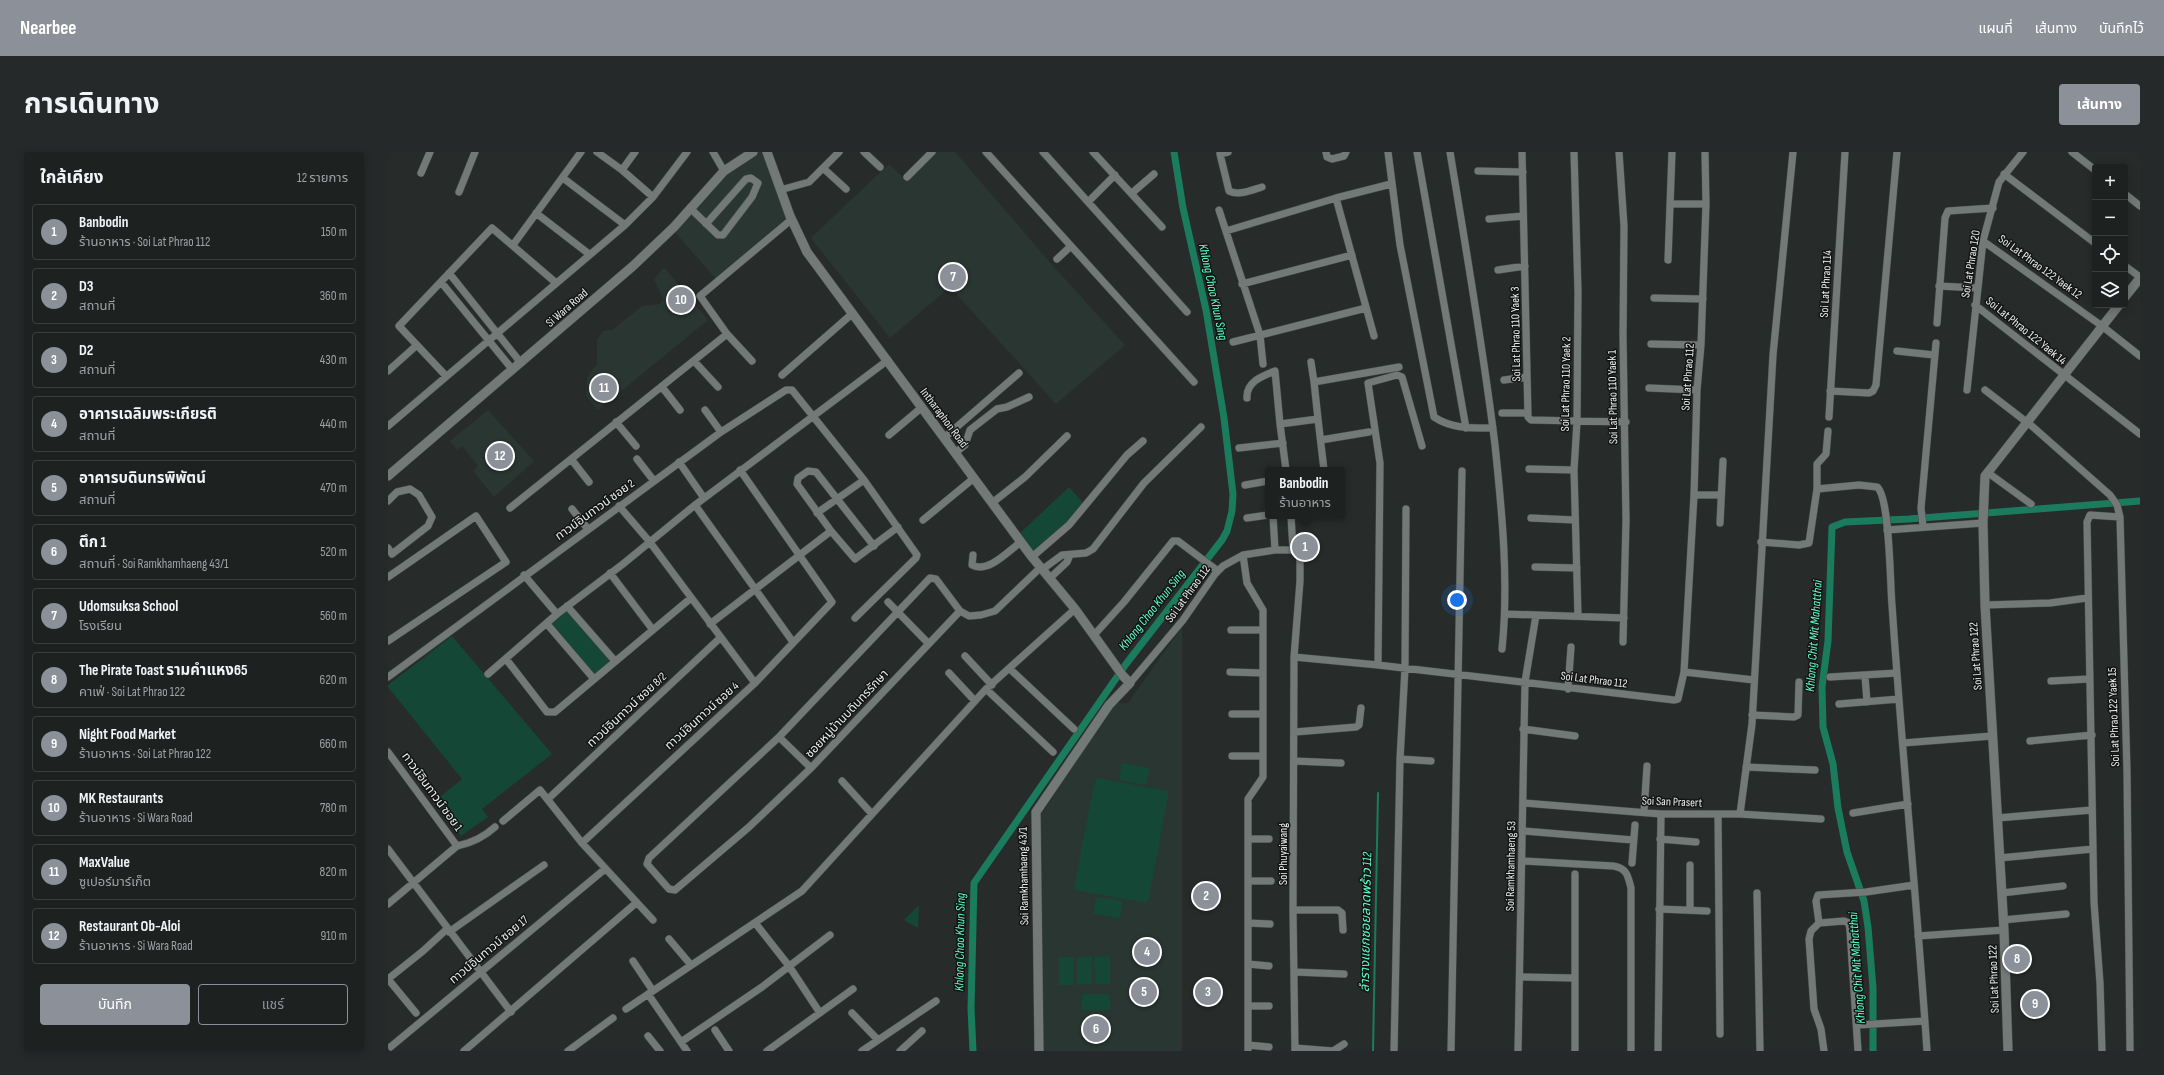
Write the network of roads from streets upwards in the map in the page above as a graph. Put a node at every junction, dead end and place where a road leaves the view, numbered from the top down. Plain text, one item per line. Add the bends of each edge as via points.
1 (430, 152) edge
2 (475, 152) edge
3 (581, 152) edge
4 (597, 152) edge
5 (635, 152) edge
6 (687, 152) edge
7 (713, 152) edge
8 (753, 152) edge
9 (767, 152) edge
10 (839, 152) edge
11 (864, 152) edge
12 (932, 152) edge
13 (986, 152) edge
14 (1043, 152) edge
15 (1093, 152) edge
16 (1228, 152) edge
17 (1326, 152) edge
18 (1346, 152) edge
19 (1388, 152) edge
20 (1417, 152) edge
21 (1450, 152) edge
22 (1522, 152) edge
23 (1574, 152) edge
24 (1620, 152) edge
25 (1672, 152) edge
26 (1705, 152) edge
27 (1793, 152) edge
28 (1845, 152) edge
29 (1897, 152) edge
30 (2023, 152) edge
31 (2072, 152) edge
32 (1220, 153) edge
33 (880, 167) dead end
34 (823, 168) junction
35 (2092, 168) edge
36 (622, 170) junction
37 (724, 170) junction
38 (1478, 171) dead end
39 (1523, 172) junction
40 (421, 173) dead end
41 (1154, 174) dead end
42 (2004, 174) junction
43 (1115, 175) junction
44 (907, 177) dead end
45 (563, 178) junction
46 (1391, 184) junction
47 (1262, 187) dead end
48 (846, 189) dead end
49 (780, 190) junction
50 (459, 192) dead end
51 (1132, 193) junction
52 (2128, 196) edge
53 (653, 197) junction
54 (1336, 198) junction
55 (1088, 202) junction
56 (1670, 204) junction
57 (1706, 204) junction
58 (2140, 206) edge
59 (690, 208) junction
60 (1993, 208) junction
61 (1219, 210) dead end
62 (536, 213) junction
63 (1523, 216) junction
64 (792, 220) junction
65 (1489, 220) dead end
66 (706, 224) junction
67 (625, 225) junction
68 (1162, 227) dead end
69 (1226, 231) junction
70 (1983, 241) junction
71 (2092, 241) edge
72 (513, 245) junction
73 (1071, 246) junction
74 (589, 254) junction
75 (1352, 255) junction
76 (1057, 259) dead end
77 (1668, 260) dead end
78 (1525, 266) junction
79 (2128, 268) edge
80 (1498, 270) dead end
81 (449, 273) junction
82 (2140, 277) edge
83 (441, 282) junction
84 (555, 282) junction
85 (1242, 284) junction
86 (1938, 286) junction
87 (1977, 288) junction
88 (2128, 293) edge
89 (1654, 298) dead end
90 (1703, 299) junction
91 (1975, 305) junction
92 (1366, 308) junction
93 (2117, 308) edge
94 (1187, 312) dead end
95 (854, 313) junction
96 (1937, 323) dead end
97 (2102, 326) junction
98 (497, 332) junction
99 (727, 334) junction
100 (1260, 335) junction
101 (1374, 336) dead end
102 (488, 340) junction
103 (1233, 342) dead end
104 (1936, 343) dead end
105 (1651, 344) dead end
106 (417, 345) junction
107 (1701, 345) junction
108 (1897, 351) dead end
109 (1934, 355) junction
110 (2140, 356) edge
111 (888, 360) junction
112 (694, 361) junction
113 (752, 361) dead end
114 (1311, 362) dead end
115 (521, 363) junction
116 (1263, 364) dead end
117 (1399, 367) dead end
118 (512, 369) junction
119 (388, 371) edge
120 (1019, 372) dead end
121 (782, 375) dead end
122 (2063, 375) junction
123 (446, 376) junction
124 (1527, 377) junction
125 (1504, 380) dead end
126 (1194, 382) dead end
127 (1314, 382) junction
128 (662, 387) junction
129 (718, 387) dead end
130 (1649, 388) dead end
131 (1697, 390) junction
132 (1967, 390) dead end
133 (1985, 390) dead end
134 (1830, 391) junction
135 (1029, 397) dead end
136 (1247, 398) dead end
137 (921, 408) junction
138 (680, 410) dead end
139 (705, 410) dead end
140 (1502, 413) dead end
141 (1527, 413) junction
142 (814, 416) junction
143 (1829, 417) dead end
144 (1318, 419) junction
145 (616, 422) junction
146 (1577, 422) junction
147 (1626, 422) junction
148 (2027, 422) junction
149 (1280, 424) junction
150 (388, 426) edge
151 (1201, 427) dead end
152 (1466, 428) junction
153 (1493, 428) junction
154 (1828, 431) dead end
155 (721, 432) junction
156 (1369, 432) dead end
157 (2140, 434) edge
158 (888, 435) dead end
159 (1067, 436) dead end
160 (944, 438) junction
161 (1321, 440) junction
162 (1143, 441) dead end
163 (1283, 442) junction
164 (636, 446) dead end
165 (1422, 446) dead end
166 (1239, 448) dead end
167 (955, 453) junction
168 (571, 459) junction
169 (636, 459) dead end
170 (1723, 461) dead end
171 (679, 462) junction
172 (1286, 467) edge
173 (1324, 467) edge
174 (1529, 469) dead end
175 (740, 470) junction
176 (1574, 470) junction
177 (1462, 471) dead end
178 (1987, 472) junction
179 (388, 476) edge
180 (974, 478) junction
181 (864, 480) junction
182 (654, 481) junction
183 (589, 482) dead end
184 (1265, 482) edge
185 (1245, 485) dead end
186 (1817, 489) junction
187 (1694, 495) junction
188 (1721, 495) junction
189 (704, 498) junction
190 (837, 499) junction
191 (388, 501) edge
192 (992, 503) junction
193 (2030, 504) dead end
194 (695, 505) junction
195 (619, 506) junction
196 (510, 508) dead end
197 (572, 509) dead end
198 (1406, 509) dead end
199 (817, 513) junction
200 (1983, 514) junction
201 (1265, 515) edge
202 (2120, 517) junction
203 (1247, 518) dead end
204 (1531, 518) dead end
205 (1272, 519) edge
206 (1291, 519) edge
207 (923, 520) dead end
208 (1575, 520) junction
209 (1720, 523) dead end
210 (1923, 524) junction
211 (1887, 526) junction
212 (898, 527) junction
213 (588, 528) junction
214 (831, 531) junction
215 (649, 541) junction
216 (1021, 542) junction
217 (1761, 542) junction
218 (874, 546) junction
219 (1275, 550) junction
220 (1293, 550) junction
221 (390, 553) edge
222 (973, 555) dead end
223 (1070, 555) junction
224 (1243, 555) junction
225 (801, 556) junction
226 (1032, 557) junction
227 (1535, 567) dead end
228 (1042, 568) junction
229 (1576, 568) junction
230 (1218, 571) junction
231 (610, 573) junction
232 (524, 575) junction
233 (388, 577) edge
234 (1050, 578) junction
235 (756, 590) junction
236 (691, 598) junction
237 (2087, 598) junction
238 (888, 602) dead end
239 (1985, 605) junction
240 (567, 606) junction
241 (1075, 608) junction
242 (960, 611) junction
243 (898, 613) junction
244 (557, 614) junction
245 (1506, 614) junction
246 (1536, 615) junction
247 (1578, 616) junction
248 (855, 618) dead end
249 (1624, 618) junction
250 (547, 624) junction
251 (710, 624) junction
252 (653, 630) junction
253 (1231, 630) dead end
254 (1263, 630) junction
255 (1094, 635) junction
256 (720, 638) junction
257 (388, 641) edge
258 (793, 642) junction
259 (1623, 642) dead end
260 (928, 643) junction
261 (1571, 647) dead end
262 (1502, 649) dead end
263 (965, 656) dead end
264 (1294, 657) junction
265 (506, 659) junction
266 (615, 661) junction
267 (1378, 665) junction
268 (1405, 668) junction
269 (1010, 669) junction
270 (1230, 672) dead end
271 (1684, 672) junction
272 (949, 673) dead end
273 (1263, 673) junction
274 (1897, 673) junction
275 (488, 674) dead end
276 (1458, 674) junction
277 (1865, 676) junction
278 (388, 677) edge
279 (1830, 677) dead end
280 (594, 679) junction
281 (1754, 680) junction
282 (2089, 680) junction
283 (2051, 681) dead end
284 (1525, 682) junction
285 (1799, 682) dead end
286 (755, 683) junction
287 (1130, 683) junction
288 (989, 687) junction
289 (1568, 689) junction
290 (1899, 699) junction
291 (975, 701) junction
292 (1867, 702) junction
293 (1839, 704) dead end
294 (1361, 708) dead end
295 (1232, 714) dead end
296 (1263, 714) junction
297 (1752, 715) junction
298 (1074, 729) dead end
299 (1523, 729) junction
300 (1295, 732) junction
301 (2092, 735) junction
302 (1574, 736) dead end
303 (1992, 736) junction
304 (779, 737) junction
305 (2030, 741) dead end
306 (1903, 743) junction
307 (388, 752) edge
308 (1053, 752) dead end
309 (1232, 756) dead end
310 (1263, 756) junction
311 (1400, 759) junction
312 (1431, 761) dead end
313 (1294, 762) junction
314 (1341, 763) dead end
315 (1647, 766) dead end
316 (1746, 766) junction
317 (811, 768) junction
318 (1815, 770) dead end
319 (842, 782) dead end
320 (548, 799) junction
321 (1523, 803) junction
322 (1908, 804) junction
323 (2092, 810) junction
324 (1644, 812) junction
325 (1853, 813) dead end
326 (872, 814) junction
327 (1661, 814) junction
328 (1740, 814) junction
329 (1718, 815) junction
330 (1996, 818) junction
331 (1821, 819) dead end
332 (503, 821) dead end
333 (1635, 825) dead end
334 (495, 827) dead end
335 (1522, 831) junction
336 (1248, 839) junction
337 (1660, 839) junction
338 (1269, 840) dead end
339 (1633, 840) junction
340 (1696, 842) dead end
341 (582, 843) junction
342 (458, 846) junction
343 (388, 849) edge
344 (2093, 849) junction
345 (1999, 858) junction
346 (1522, 860) junction
347 (1632, 863) dead end
348 (544, 864) dead end
349 (1690, 865) dead end
350 (605, 869) junction
351 (1575, 874) dead end
352 (1248, 881) junction
353 (1271, 881) dead end
354 (413, 883) junction
355 (1914, 886) junction
356 (2063, 886) dead end
357 (1757, 893) dead end
358 (2002, 893) junction
359 (636, 903) junction
360 (388, 904) edge
361 (1659, 909) junction
362 (1293, 910) junction
363 (1690, 910) junction
364 (1707, 911) dead end
365 (2066, 914) dead end
366 (653, 920) dead end
367 (1819, 923) junction
368 (756, 924) junction
369 (1248, 924) junction
370 (1270, 924) dead end
371 (2004, 925) junction
372 (448, 930) junction
373 (1343, 930) dead end
374 (830, 935) dead end
375 (1918, 936) junction
376 (669, 939) dead end
377 (633, 961) dead end
378 (1248, 964) junction
379 (691, 965) junction
380 (789, 966) junction
381 (1269, 966) dead end
382 (480, 972) junction
383 (1294, 972) junction
384 (1344, 974) dead end
385 (1520, 977) junction
386 (1574, 978) junction
387 (388, 979) edge
388 (853, 989) dead end
389 (651, 992) junction
390 (936, 1001) dead end
391 (1248, 1006) junction
392 (1269, 1006) dead end
393 (626, 1009) dead end
394 (511, 1012) junction
395 (416, 1013) dead end
396 (820, 1013) junction
397 (852, 1013) dead end
398 (613, 1018) dead end
399 (1925, 1021) junction
400 (1858, 1025) junction
401 (715, 1030) dead end
402 (922, 1031) dead end
403 (1720, 1034) dead end
404 (648, 1036) dead end
405 (878, 1040) junction
406 (681, 1042) junction
407 (1344, 1044) dead end
408 (1269, 1047) dead end
409 (1248, 1048) edge
410 (388, 1049) edge
411 (1295, 1049) edge
412 (464, 1051) edge
413 (568, 1051) edge
414 (660, 1051) edge
415 (688, 1051) edge
416 (729, 1051) edge
417 (767, 1051) edge
418 (862, 1051) edge
419 (900, 1051) edge
420 (1039, 1051) edge
421 (1394, 1051) edge
422 (1451, 1051) edge
423 (1518, 1051) edge
424 (1575, 1051) edge
425 (1631, 1051) edge
426 (1658, 1051) edge
427 (1760, 1051) edge
428 (1824, 1051) edge
429 (1858, 1051) edge
430 (1927, 1051) edge
431 (2008, 1051) edge
432 (2102, 1051) edge
433 (2130, 1051) edge

1 - 40 street
2 - 50 street
3 - 45 street
4 - 36 street
5 - 36 street
6 - 53 street
7 - 37 street
8 - 37 street, Si Wara Road
9 - 49 street, Intharaphon Road
10 - 34 street
11 - 33 street
12 - 44 street
13 - 73 street
14 - 55 street
15 - 43 street
16 - 32 street
17 - 18 street via 1329,159 1332,159 1344,156
19 - 46 street
20 - 152 street via 1440,294
21 - 153 street
22 - 39 street, Soi Lat Phrao 110 Yaek 3
23 - 146 street, Soi Lat Phrao 110 Yaek 2 via 1578,292
24 - 147 street, Soi Lat Phrao 110 Yaek 1 via 1624,226 1623,336
25 - 56 street
26 - 57 street, Soi Lat Phrao 112
27 - 217 street via 1773,355
28 - 134 street, Soi Lat Phrao 114
29 - 134 street via 1876,385 1873,391 1868,393
30 - 42 street, Soi Lat Phrao 120
31 - 35 street
32 - 47 street via 1229,191 1234,193
34 - 48 street
34 - 49 street via 809,182
36 - 53 street
37 - 59 street, Si Wara Road
38 - 39 street
39 - 63 street, Soi Lat Phrao 110 Yaek 3
41 - 51 street
42 - 60 street, Soi Lat Phrao 120 via 1999,182
42 - 71 street
43 - 51 street
43 - 55 street
45 - 62 street
45 - 67 street
46 - 54 street
46 - 152 street via 1410,303 1434,417 1448,424
49 - 64 street, Intharaphon Road
51 - 68 street
52 - 58 street
53 - 67 street
54 - 69 street
54 - 75 street
55 - 94 street
56 - 57 street
56 - 77 street
57 - 90 street, Soi Lat Phrao 112
59 - 66 street
59 - 115 street, Si Wara Road via 633,266
60 - 70 street, Soi Lat Phrao 120
60 - 86 street via 1948,211 1945,218
61 - 69 street
62 - 72 street
62 - 74 street
63 - 65 street
63 - 78 street, Soi Lat Phrao 110 Yaek 3
64 - 95 street, Intharaphon Road via 807,252
64 - 99 street via 701,294 700,298
66 - 66 street via 718,235 723,235 752,197 758,183 752,178 746,179
67 - 74 street
69 - 85 street
70 - 87 street, Soi Lat Phrao 120
70 - 97 street, Soi Lat Phrao 122 Yaek 12
72 - 81 street via 492,228
72 - 84 street
73 - 76 street
73 - 126 street
74 - 84 street
75 - 85 street
75 - 92 street
78 - 80 street
78 - 124 street, Soi Lat Phrao 110 Yaek 3
79 - 82 street
81 - 83 street
81 - 98 street
82 - 88 street
83 - 102 street
83 - 106 street via 399,326
84 - 98 street
85 - 100 street
86 - 87 street
86 - 96 street
87 - 91 street, Soi Lat Phrao 120
89 - 90 street
90 - 107 street, Soi Lat Phrao 112
91 - 122 street, Soi Lat Phrao 122 Yaek 14
91 - 132 street, Soi Lat Phrao 120
92 - 100 street
92 - 101 street
93 - 97 street, Soi Lat Phrao 122
95 - 111 street, Intharaphon Road
95 - 121 street
97 - 110 street, Soi Lat Phrao 122 Yaek 12
97 - 122 street, Soi Lat Phrao 122
98 - 102 street
98 - 115 street
99 - 112 street
99 - 113 street
100 - 103 street
100 - 116 street
102 - 118 street
102 - 123 street
104 - 109 street
105 - 107 street
106 - 119 street
106 - 123 street
107 - 131 street, Soi Lat Phrao 112
108 - 109 street
109 - 210 street via 1921,508
111 - 137 street, Intharaphon Road
111 - 142 street
112 - 128 street
112 - 129 street
114 - 127 street
115 - 118 street, Si Wara Road
117 - 127 street
118 - 179 street, Si Wara Road
120 - 160 street
122 - 148 street, Soi Lat Phrao 122
122 - 157 street, Soi Lat Phrao 122 Yaek 14
123 - 150 street
124 - 125 street
124 - 141 street, Soi Lat Phrao 110 Yaek 3
127 - 144 street
128 - 138 street
128 - 145 street
130 - 131 street
131 - 187 street, Soi Lat Phrao 112
133 - 148 street, Soi Lat Phrao 122 Yaek 15
134 - 143 street, Soi Lat Phrao 114
135 - 167 street via 997,409 970,430 965,445
136 - 149 street via 1250,385 1276,371
137 - 158 street
137 - 160 street, Intharaphon Road
139 - 155 street
140 - 141 street
141 - 146 street via 1531,420
142 - 155 street, ทาวน์อินทาวน์ ซอย 2 via 792,390 786,390
142 - 175 street
142 - 181 street, ทาวน์อินทาวน์ ซอย 2
144 - 149 street
144 - 161 street
145 - 164 street
145 - 168 street
146 - 147 street
146 - 176 street, Soi Lat Phrao 110 Yaek 2
147 - 249 street, Soi Lat Phrao 110 Yaek 1
148 - 178 street, Soi Lat Phrao 122
148 - 202 street, Soi Lat Phrao 122 Yaek 15 via 2110,496 2117,505
149 - 163 street
151 - 223 street via 1144,483 1093,549 1086,553
152 - 153 street
153 - 245 street via 1504,548
154 - 186 street via 1827,451 1817,464
155 - 171 street, ทาวน์อินทาวน์ ซอย 2
156 - 161 street
159 - 192 street
160 - 167 street, Intharaphon Road
161 - 173 street
162 - 226 street via 1127,455 1069,525
163 - 166 street
163 - 172 street
165 - 267 street via 1402,377 1397,375 1368,382 1380,463
167 - 180 street, Intharaphon Road
168 - 183 street
168 - 196 street
169 - 182 street
170 - 188 street
171 - 182 street, ทาวน์อินทาวน์ ซอย 2
171 - 189 street
174 - 176 street
175 - 189 street
175 - 225 street
176 - 208 street, Soi Lat Phrao 110 Yaek 2
177 - 276 street
178 - 193 street
178 - 200 street, Soi Lat Phrao 122
180 - 192 street, Intharaphon Road
180 - 207 street
181 - 190 street
181 - 212 street, ทาวน์อินทาวน์ ซอย 2
182 - 195 street, ทาวน์อินทาวน์ ซอย 2
184 - 185 street
186 - 211 street via 1859,485 1877,487 1883,494
186 - 217 street via 1809,543 1799,545
187 - 188 street
187 - 271 street, Soi Lat Phrao 112
188 - 209 street
189 - 194 street
190 - 199 street
190 - 199 street via 816,472 808,471 803,474 798,478 797,484
190 - 218 street
191 - 221 street via 397,492 410,489 419,495 432,517 428,526
192 - 216 street, Intharaphon Road
194 - 215 street
194 - 235 street
195 - 213 street, ทาวน์อินทาวน์ ซอย 2
195 - 215 street
197 - 213 street
198 - 268 street
199 - 214 street
200 - 210 street
200 - 239 street, Soi Lat Phrao 122
201 - 203 street
202 - 237 street via 2094,514 2088,518
202 - 433 street, Soi Lat Phrao 122 Yaek 15 via 2127,779
204 - 208 street
205 - 219 street
206 - 220 street
208 - 229 street, Soi Lat Phrao 110 Yaek 2
210 - 211 street
211 - 274 street
212 - 218 street
212 - 248 street, ทาวน์อินทาวน์ ซอย 2 via 916,552 916,558
213 - 232 street, ทาวน์อินทาวน์ ซอย 2
214 - 218 street via 853,559 857,559
214 - 225 street
215 - 231 street
215 - 236 street
216 - 222 street via 986,568 978,569 972,565
216 - 226 street, Intharaphon Road
217 - 281 street
219 - 220 street, Soi Lat Phrao 112
219 - 224 street, Soi Lat Phrao 112
220 - 264 street via 1300,558
223 - 228 street via 1062,555
223 - 234 street via 1067,562
224 - 230 street, Soi Lat Phrao 112
224 - 254 street via 1247,583 1263,610
225 - 235 street
225 - 258 street, ทาวน์อินทาวน์ ซอย 4 via 832,602
226 - 228 street, Intharaphon Road
227 - 229 street
228 - 234 street, Intharaphon Road
228 - 242 street via 995,611 969,616
229 - 247 street, Soi Lat Phrao 110 Yaek 2
230 - 255 street via 1178,541 1173,541
230 - 287 street, Soi Lat Phrao 112 via 1183,620
231 - 240 street
231 - 252 street
232 - 244 street
232 - 278 street, ทาวน์อินทาวน์ ซอย 2
233 - 257 street via 476,516 506,562
234 - 241 street, Intharaphon Road
235 - 251 street
235 - 258 street
236 - 251 street
236 - 252 street
237 - 239 street via 2050,603
237 - 282 street
238 - 243 street
239 - 303 street, Soi Lat Phrao 122
240 - 244 street
240 - 266 street
241 - 255 street, Intharaphon Road
241 - 269 street
242 - 243 street via 933,577
242 - 260 street, ซอยหมู่บ้านบดินทรรักษา
243 - 260 street
243 - 304 street
244 - 250 street
245 - 246 street
245 - 262 street
246 - 247 street
246 - 284 street, Soi Ramkhamhaeng 53
247 - 249 street
249 - 259 street, Soi Lat Phrao 110 Yaek 1
250 - 265 street
250 - 280 street
251 - 256 street
252 - 266 street
253 - 254 street
254 - 273 street
255 - 287 street, Intharaphon Road
256 - 286 street
256 - 320 street, ทาวน์อินทาวน์ ซอย 8/2
258 - 286 street, ทาวน์อินทาวน์ ซอย 4
260 - 317 street, ซอยหมู่บ้านบดินทรรักษา
261 - 289 street
263 - 288 street
264 - 267 street, Soi Lat Phrao 112
264 - 300 street, Soi Phuyaiwang
265 - 275 street
265 - 280 street via 547,712 555,712
266 - 280 street
267 - 268 street, Soi Lat Phrao 112
268 - 276 street, Soi Lat Phrao 112
268 - 311 street
269 - 288 street
269 - 298 street
270 - 273 street
271 - 281 street
271 - 289 street, Soi Lat Phrao 112 via 1680,694 1678,699 1674,700
272 - 291 street
273 - 296 street
274 - 277 street
274 - 290 street
276 - 284 street, Soi Lat Phrao 112
276 - 422 street
277 - 279 street
277 - 292 street
281 - 297 street
282 - 283 street
282 - 301 street
284 - 289 street, Soi Lat Phrao 112
284 - 299 street, Soi Ramkhamhaeng 53
285 - 297 street via 1798,715
286 - 341 street, ทาวน์อินทาวน์ ซอย 4
287 - 420 street, Soi Ramkhamhaeng 43/1 via 1108,705 1036,812
288 - 291 street
288 - 308 street
290 - 292 street
290 - 306 street
291 - 326 street
292 - 293 street
294 - 300 street via 1359,725 1356,727
295 - 296 street
296 - 310 street
297 - 316 street
299 - 302 street
299 - 321 street, Soi Ramkhamhaeng 53
300 - 313 street, Soi Phuyaiwang
301 - 305 street
301 - 323 street
303 - 306 street
303 - 330 street, Soi Lat Phrao 122
304 - 317 street
304 - 317 street, ซอยหมู่บ้านบดินทรรักษา via 647,860 647,864 669,888 675,890 681,885 749,827
306 - 322 street
307 - 342 street, ทาวน์อินทาวน์ ซอย 1
309 - 310 street
310 - 336 street via 1263,777 1248,799
311 - 312 street
311 - 421 street
313 - 314 street
313 - 362 street, Soi Phuyaiwang
315 - 324 street
316 - 318 street
316 - 328 street
319 - 326 street
320 - 332 street via 540,790
320 - 341 street
321 - 324 street, Soi San Prasert
321 - 335 street, Soi Ramkhamhaeng 53
322 - 325 street
322 - 355 street
323 - 330 street
323 - 344 street
324 - 327 street, Soi San Prasert
326 - 368 street via 802,891
327 - 329 street, Soi San Prasert
327 - 337 street
328 - 329 street, Soi San Prasert
328 - 331 street, Soi San Prasert
329 - 403 street
330 - 345 street, Soi Lat Phrao 122
333 - 339 street
334 - 342 street via 486,835
335 - 339 street
335 - 346 street, Soi Ramkhamhaeng 53
336 - 338 street
336 - 352 street
337 - 340 street
337 - 361 street
339 - 347 street
341 - 350 street
342 - 354 street
343 - 354 street
344 - 345 street
344 - 432 street
345 - 358 street, Soi Lat Phrao 122
346 - 385 street, Soi Ramkhamhaeng 53
346 - 425 street via 1613,866 1623,868 1628,873 1631,888
348 - 372 street
349 - 363 street
350 - 359 street
350 - 382 street, ทาวน์อินทาวน์ ซอย 17
351 - 386 street
352 - 353 street
352 - 369 street
354 - 360 street
354 - 372 street
355 - 367 street via 1818,895 1816,901
355 - 375 street
356 - 358 street
357 - 427 street
358 - 371 street, Soi Lat Phrao 122
359 - 366 street
359 - 394 street
361 - 363 street
361 - 426 street
362 - 373 street via 1338,910 1342,913
362 - 383 street, Soi Phuyaiwang
363 - 364 street
365 - 371 street
367 - 400 street via 1848,923
367 - 428 street via 1811,931 1810,939 1814,1009 1821,1029
368 - 379 street
368 - 380 street
369 - 370 street
369 - 378 street
371 - 375 street
371 - 431 street, Soi Lat Phrao 122
372 - 382 street
372 - 387 street
374 - 380 street
375 - 399 street
376 - 379 street
377 - 389 street
378 - 381 street
378 - 391 street
379 - 389 street
380 - 396 street
380 - 406 street
382 - 394 street
382 - 410 street, ทาวน์อินทาวน์ ซอย 17
383 - 384 street
383 - 411 street, Soi Phuyaiwang
385 - 386 street
385 - 423 street, Soi Ramkhamhaeng 53
386 - 424 street
387 - 395 street
388 - 396 street
389 - 393 street
389 - 406 street
390 - 405 street
391 - 392 street
391 - 409 street
394 - 412 street
396 - 417 street
397 - 405 street
398 - 413 street
399 - 400 street
399 - 430 street
400 - 429 street
401 - 416 street
402 - 419 street
404 - 414 street
405 - 418 street
406 - 415 street
407 - 411 street via 1333,1051
408 - 409 street

